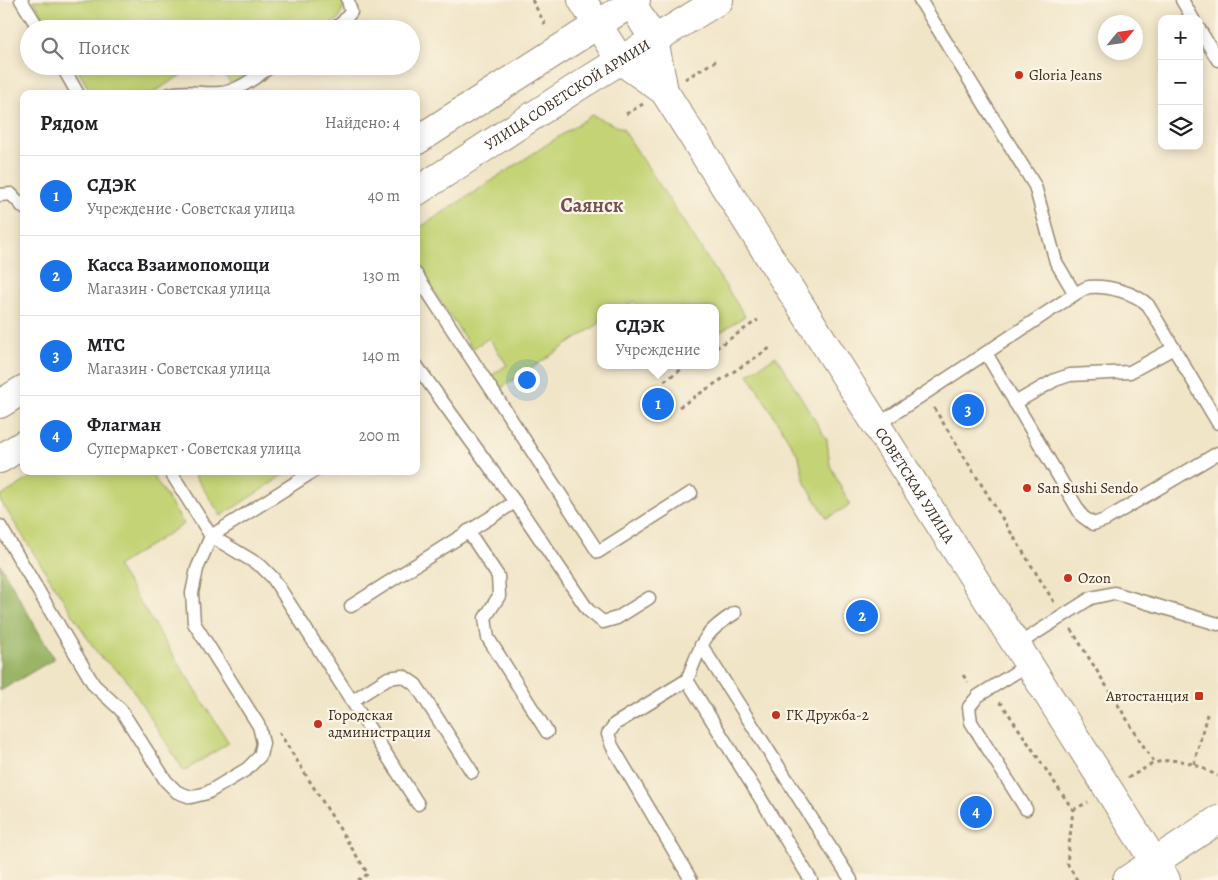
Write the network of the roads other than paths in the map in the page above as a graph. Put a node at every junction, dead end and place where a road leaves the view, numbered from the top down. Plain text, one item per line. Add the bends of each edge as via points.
1 (21, 0) edge
2 (348, 0) edge
3 (582, 0) edge
4 (719, 0) edge
5 (920, 0) edge
6 (1182, 0) edge
7 (633, 1) edge
8 (1191, 15) edge
9 (33, 20) edge
10 (344, 20) edge
11 (598, 25) junction
12 (1203, 36) edge
13 (654, 40) junction
14 (620, 60) junction
15 (1218, 60) edge
16 (67, 75) edge
17 (258, 75) edge
18 (76, 90) edge
19 (232, 90) edge
20 (664, 91) junction
21 (420, 138) edge
22 (420, 189) edge
23 (0, 195) edge
24 (20, 203) edge
25 (420, 280) edge
26 (1075, 294) junction
27 (1174, 348) junction
28 (986, 353) junction
29 (420, 371) edge
30 (20, 392) edge
31 (1015, 403) junction
32 (0, 404) edge
33 (1218, 423) edge
34 (877, 425) junction
35 (20, 447) edge
36 (1218, 453) edge
37 (0, 460) edge
38 (173, 475) edge
39 (308, 475) edge
40 (691, 493) dead end
41 (515, 502) junction
42 (0, 526) edge
43 (468, 532) junction
44 (211, 536) junction
45 (649, 598) dead end
46 (351, 606) dead end
47 (736, 613) dead end
48 (1218, 624) edge
49 (701, 645) junction
50 (1023, 654) junction
51 (687, 680) junction
52 (352, 701) junction
53 (547, 732) dead end
54 (472, 772) dead end
55 (418, 804) dead end
56 (1026, 809) dead end
57 (1218, 820) edge
58 (1160, 870) edge
59 (691, 880) edge
60 (812, 880) edge
61 (851, 880) edge
62 (1127, 880) edge

1 - 9 lane
2 - 10 lane via 351,12
3 - 11 street, СОВЕТСКАЯ УЛИЦА
4 - 13 street, УЛИЦА СОВЕТСКОЙ АРМИИ
5 - 26 lane via 1035,186 1056,262
6 - 8 lane
7 - 11 street
7 - 13 street, СОВЕТСКАЯ УЛИЦА
11 - 14 street, СОВЕТСКАЯ УЛИЦА
11 - 21 street
12 - 15 lane
13 - 14 street, УЛИЦА СОВЕТСКОЙ АРМИИ
13 - 20 street, СОВЕТСКАЯ УЛИЦА
14 - 20 street, СОВЕТСКАЯ УЛИЦА
14 - 22 street, УЛИЦА СОВЕТСКОЙ АРМИИ
16 - 18 lane
17 - 19 lane
20 - 34 street, СОВЕТСКАЯ УЛИЦА
23 - 24 lane via 11,194
25 - 40 lane via 598,552
26 - 27 lane via 1088,287 1103,287 1138,296 1148,305
26 - 28 lane
27 - 31 lane via 1130,372 1070,375 1055,380
27 - 33 lane
28 - 31 lane
28 - 34 lane
29 - 41 lane
30 - 32 street
31 - 36 lane via 1082,516 1093,524 1106,520
34 - 50 street, СОВЕТСКАЯ УЛИЦА
35 - 37 street
38 - 44 lane
39 - 44 lane
41 - 43 lane
41 - 45 lane via 588,610 603,622 617,618
42 - 44 lane via 94,684 121,710 166,781 177,792 192,797 207,793 247,769 260,756 263,743 259,726 194,623 192,593
43 - 46 lane
43 - 53 lane via 498,576 499,596 485,618 488,638
44 - 52 lane via 261,566 273,578
47 - 49 lane via 716,625
48 - 50 lane via 1114,593 1091,598 1062,616
49 - 51 lane
49 - 61 lane
50 - 56 lane via 969,707 971,722
50 - 58 street, СОВЕТСКАЯ УЛИЦА
51 - 59 lane via 615,724 608,734
51 - 60 lane
52 - 54 lane via 388,678 403,676 416,685
52 - 55 lane
57 - 58 street
58 - 62 street

